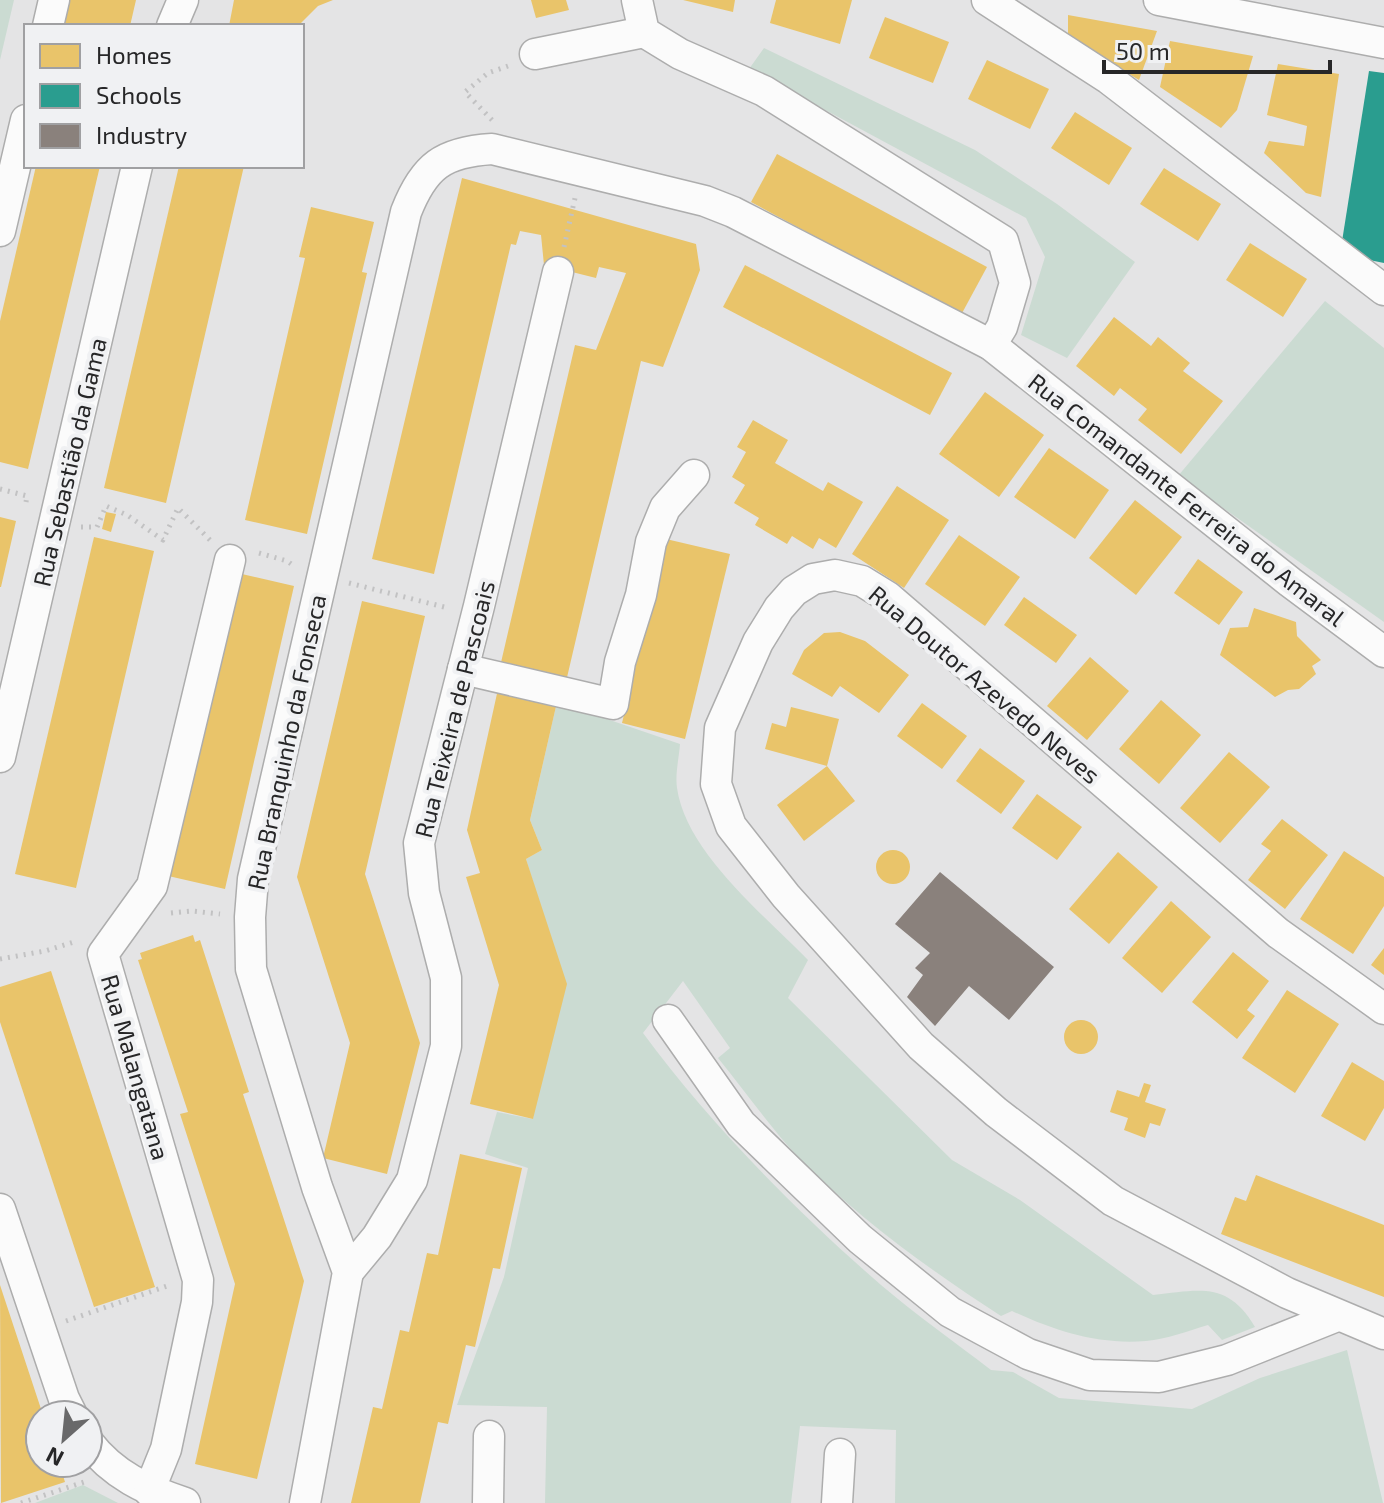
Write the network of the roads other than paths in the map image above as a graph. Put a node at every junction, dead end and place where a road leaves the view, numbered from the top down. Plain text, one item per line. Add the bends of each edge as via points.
1 (54, 0) edge
2 (183, 0) edge
3 (637, 0) edge
4 (987, 0) edge
5 (1159, 0) edge
6 (1237, 7) edge
7 (48, 24) edge
8 (173, 24) edge
9 (644, 32) junction
10 (1384, 43) edge
11 (535, 54) road end
12 (24, 129) edge
13 (492, 149) joint
14 (137, 168) edge
15 (0, 231) edge
16 (558, 272) road end
17 (1384, 290) edge
18 (991, 345) junction
19 (694, 475) dead end
20 (230, 560) road end
21 (1384, 652) edge
22 (463, 669) junction
23 (0, 757) edge
24 (1384, 1009) edge
25 (668, 1020) dead end
26 (0, 1209) edge
27 (348, 1272) junction
28 (1337, 1316) junction
29 (1384, 1334) edge
30 (64, 1399) edge
31 (489, 1436) dead end
32 (840, 1454) dead end
33 (104, 1460) edge
34 (149, 1491) junction
35 (185, 1503) edge
36 (305, 1503) edge
37 (488, 1503) edge
38 (837, 1503) edge

1 - 7 street
2 - 8 street
3 - 9 street
4 - 17 street via 1109,79
5 - 6 street
6 - 10 street
9 - 11 street
9 - 18 street via 764,91 1003,241 1015,283
12 - 15 street
13 - 18 street, Rua Comandante Ferreira do Amaral via 705,201
13 - 27 street, Rua Branquinho da Fonseca via 470,150 438,163 422,178 406,212 253,879 251,969
14 - 23 street, Rua Sebastião da Gama
16 - 22 street, Rua Teixeira de Pascoais
18 - 21 street, Rua Comandante Ferreira do Amaral
19 - 22 street via 665,508 651,542 613,704
20 - 34 street, Rua Malangatana via 152,886 103,954 197,1275 197,1302 166,1449
22 - 27 street, Rua Teixeira de Pascoais via 419,843 424,893 446,978 446,1046 412,1180
24 - 28 street, Rua Doutor Azevedo Neves via 1278,933 888,597 862,581 835,575 813,579 779,608 720,728 716,784 731,826 786,896 921,1046 996,1112 1113,1201
25 - 28 street via 741,1124 860,1239 950,1312 1028,1354 1090,1375 1159,1377 1227,1360
26 - 30 street
27 - 36 street
28 - 29 street, Rua Doutor Azevedo Neves
31 - 37 street
32 - 38 street
33 - 34 street
34 - 35 street

